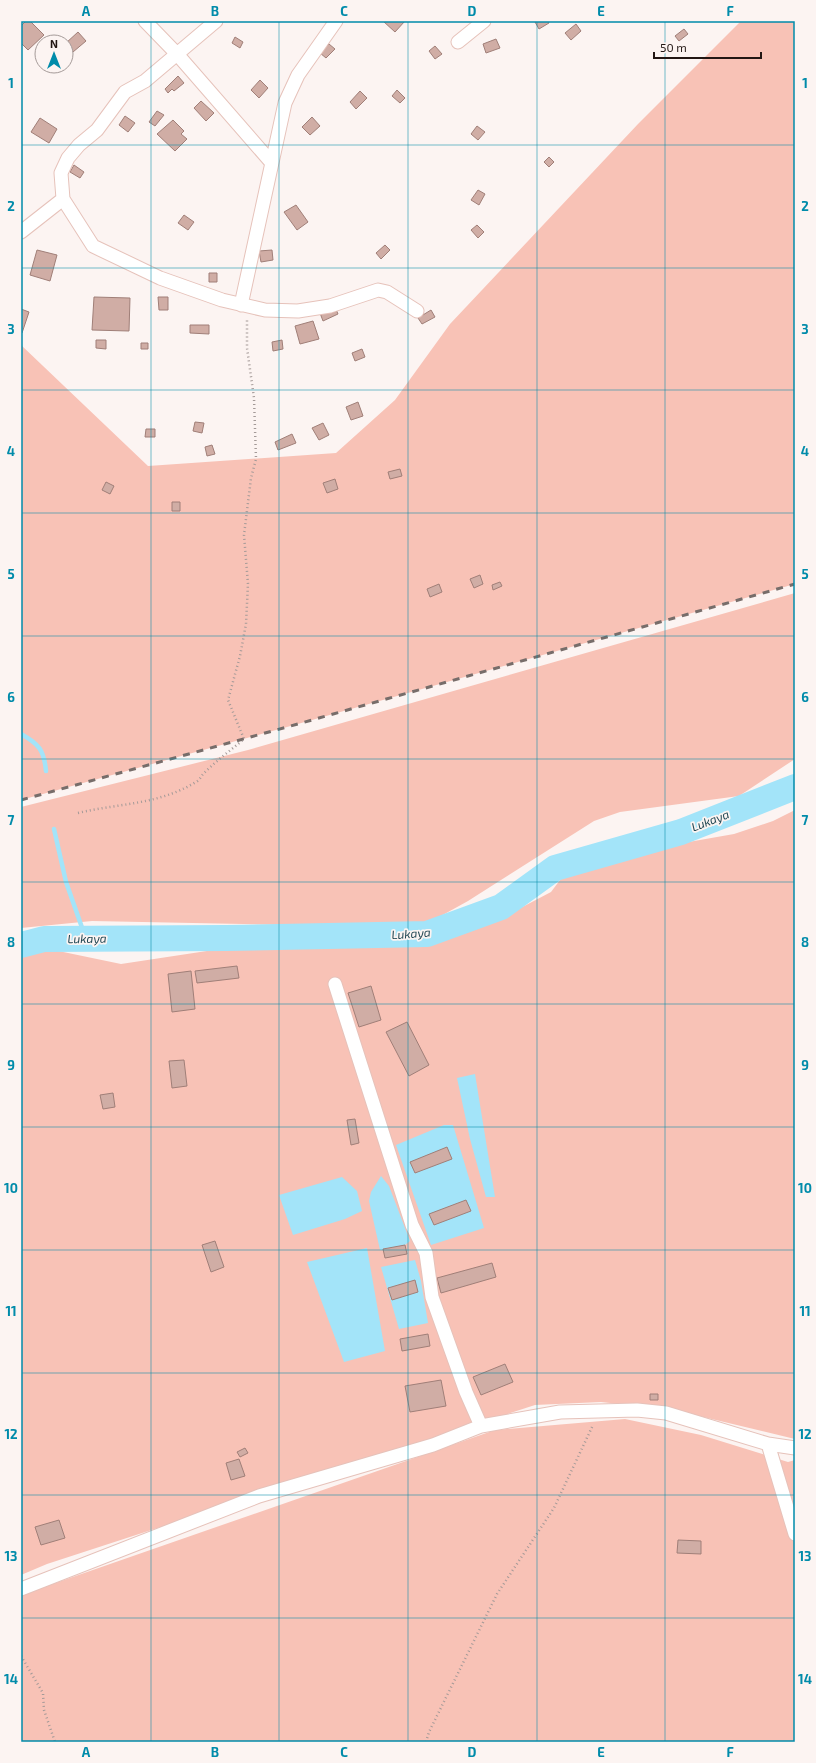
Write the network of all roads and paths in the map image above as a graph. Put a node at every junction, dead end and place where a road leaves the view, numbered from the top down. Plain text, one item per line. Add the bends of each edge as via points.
1 (145, 21) edge
2 (216, 21) edge
3 (336, 21) edge
4 (484, 21) edge
5 (458, 42) dead end
6 (177, 54) junction
7 (271, 162) junction
8 (63, 199) junction
9 (21, 232) edge
10 (244, 305) junction
11 (417, 311) dead end
12 (78, 813) dead end
13 (335, 984) dead end
14 (601, 1410) junction
15 (481, 1426) junction
16 (768, 1444) junction
17 (795, 1448) edge
18 (795, 1534) edge
19 (21, 1589) edge
20 (21, 1656) edge
21 (55, 1742) edge
22 (426, 1742) edge

1 - 6 street
2 - 6 street
3 - 7 street via 298,75 285,103
4 - 5 street
6 - 7 street
6 - 8 street via 146,81 125,92 97,130 68,158 61,173
7 - 10 street
8 - 9 street
8 - 10 street via 93,246 160,278
10 - 11 street via 266,310 298,311 330,306 378,290 392,295
10 - 12 path via 254,398 256,459 244,535 248,584 246,624 228,700 244,739 198,781 167,797
13 - 15 street via 412,1225 426,1253 432,1297
14 - 15 street via 560,1412
14 - 16 street via 666,1413
14 - 22 path via 554,1508 497,1594
15 - 19 street via 433,1445 259,1496
16 - 17 street
16 - 18 street
20 - 21 path via 43,1693 44,1710

